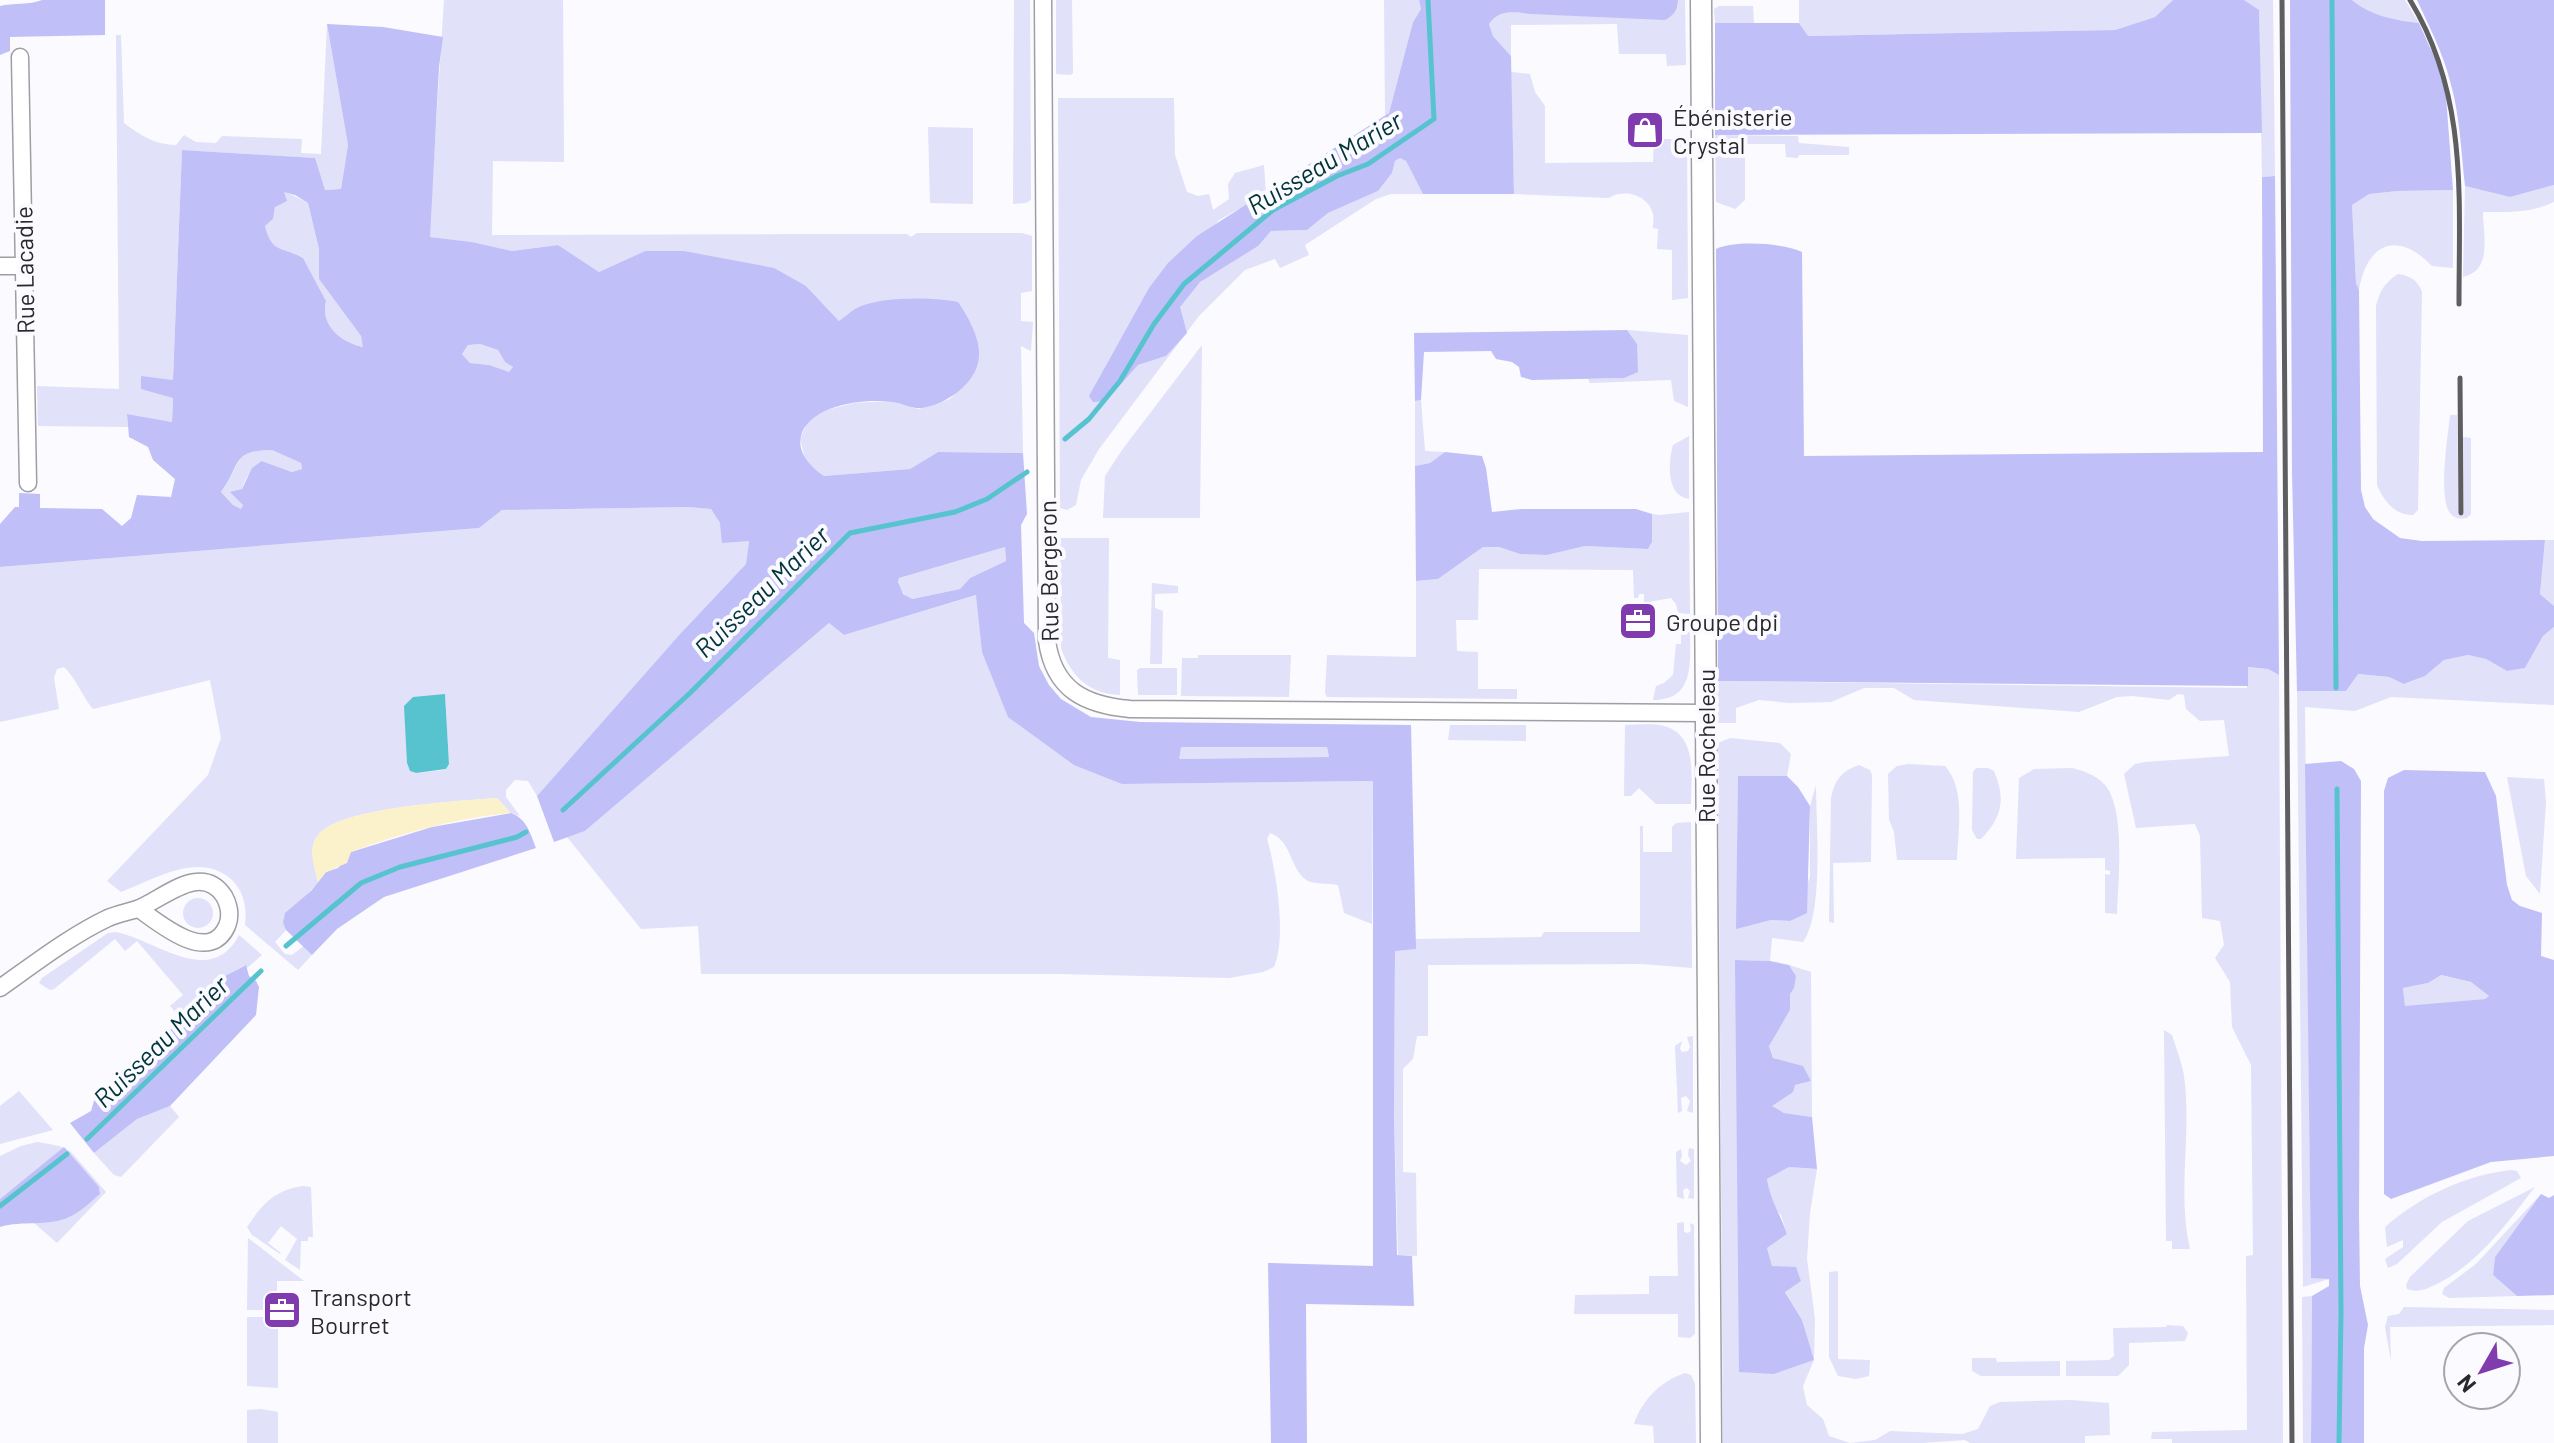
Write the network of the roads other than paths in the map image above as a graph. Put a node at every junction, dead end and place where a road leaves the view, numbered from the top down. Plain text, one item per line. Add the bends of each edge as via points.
1 (1043, 0) edge
2 (1701, 0) edge
3 (20, 57) dead end
4 (0, 266) edge
5 (23, 266) junction
6 (28, 483) dead end
7 (1705, 713) junction
8 (139, 909) junction
9 (0, 988) edge
10 (1711, 1443) edge

1 - 7 street, Rue Bergeron via 1047,641 1066,684 1085,699 1130,709
2 - 7 street, Rue Rocheleau
3 - 5 street, Rue Lacadie
4 - 5 street
5 - 6 street, Rue Lacadie
7 - 10 street, Rue Rocheleau
8 - 8 street via 196,942 219,935 230,917 220,891 200,882 177,887
8 - 9 street via 95,925

